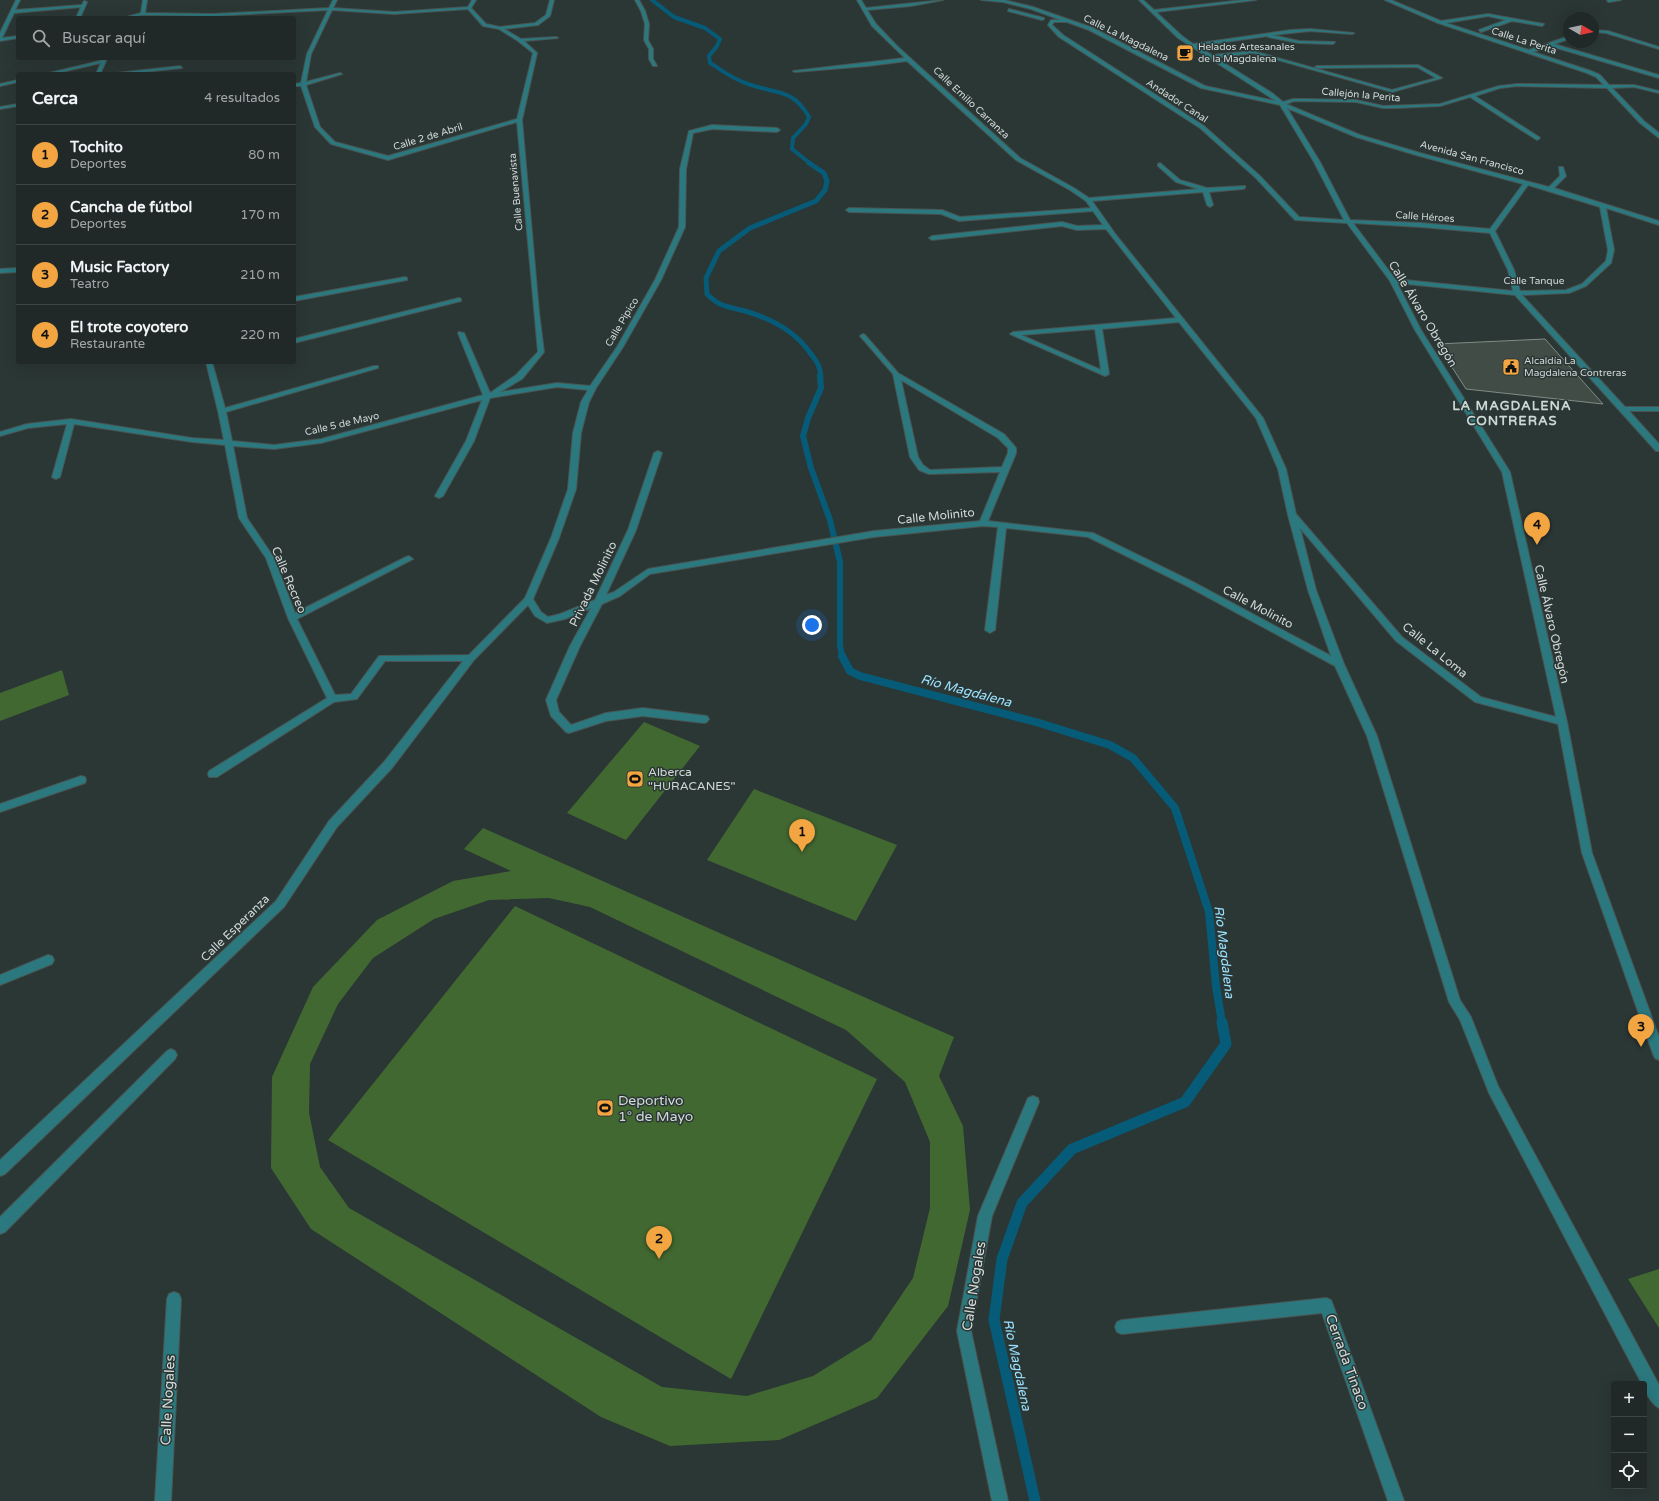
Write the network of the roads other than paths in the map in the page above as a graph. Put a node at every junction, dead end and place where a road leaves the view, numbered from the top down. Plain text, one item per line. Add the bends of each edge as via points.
1 (18, 0) edge
2 (86, 0) edge
3 (145, 0) edge
4 (335, 0) edge
5 (474, 0) edge
6 (552, 0) edge
7 (637, 0) edge
8 (859, 0) edge
9 (941, 0) edge
10 (977, 0) edge
11 (983, 0) edge
12 (1141, 0) edge
13 (1254, 0) edge
14 (1387, 0) edge
15 (1619, 0) edge
16 (1609, 1) dead end
17 (84, 6) junction
18 (999, 6) dead end
19 (469, 8) junction
20 (1006, 8) dead end
21 (330, 9) junction
22 (865, 9) junction
23 (1154, 11) junction
24 (12, 12) junction
25 (143, 14) junction
26 (79, 16) edge
27 (134, 16) edge
28 (1042, 19) dead end
29 (1512, 19) junction
30 (1068, 20) junction
31 (1440, 22) junction
32 (1542, 25) dead end
33 (500, 28) junction
34 (1481, 31) dead end
35 (1599, 31) edge
36 (1352, 33) dead end
37 (1264, 35) junction
38 (16, 37) edge
39 (556, 38) dead end
40 (0, 39) edge
41 (1563, 39) edge
42 (520, 40) junction
43 (1333, 43) dead end
44 (1549, 44) junction
45 (1193, 45) junction
46 (1659, 48) edge
47 (1528, 52) junction
48 (1211, 57) junction
49 (909, 59) junction
50 (655, 65) dead end
51 (180, 67) dead end
52 (1305, 67) junction
53 (795, 71) dead end
54 (56, 72) edge
55 (99, 72) edge
56 (130, 72) edge
57 (340, 74) dead end
58 (1659, 77) edge
59 (16, 81) edge
60 (303, 84) junction
61 (0, 85) edge
62 (296, 85) edge
63 (1605, 86) junction
64 (1659, 92) edge
65 (1470, 95) junction
66 (1282, 104) junction
67 (16, 105) edge
68 (0, 108) edge
69 (519, 120) junction
70 (777, 130) dead end
71 (1659, 136) edge
72 (1537, 138) dead end
73 (1160, 166) dead end
74 (1561, 168) dead end
75 (1527, 182) junction
76 (1243, 187) dead end
77 (1205, 189) junction
78 (1550, 189) junction
79 (1091, 204) junction
80 (1210, 205) dead end
81 (1603, 206) junction
82 (849, 210) dead end
83 (1297, 219) joint
84 (1348, 221) junction
85 (1659, 222) edge
86 (1107, 227) junction
87 (1492, 231) junction
88 (932, 238) dead end
89 (16, 270) edge
90 (0, 271) edge
91 (405, 279) dead end
92 (1393, 281) junction
93 (1517, 293) junction
94 (296, 299) edge
95 (459, 300) dead end
96 (1180, 320) junction
97 (1098, 327) junction
98 (461, 332) dead end
99 (863, 336) dead end
100 (296, 341) edge
101 (210, 364) edge
102 (376, 367) dead end
103 (896, 374) junction
104 (592, 388) junction
105 (487, 396) junction
106 (1623, 409) junction
107 (1659, 409) edge
108 (222, 411) junction
109 (71, 421) junction
110 (0, 434) edge
111 (229, 444) junction
112 (1659, 449) edge
113 (658, 453) dead end
114 (1005, 470) junction
115 (56, 477) dead end
116 (438, 496) dead end
117 (1292, 515) junction
118 (983, 523) junction
119 (1002, 524) junction
120 (409, 559) dead end
121 (529, 599) junction
122 (598, 603) junction
123 (292, 618) junction
124 (990, 630) dead end
125 (471, 658) junction
126 (1339, 664) junction
127 (332, 699) junction
128 (704, 719) dead end
129 (1562, 722) junction
130 (213, 774) dead end
131 (81, 780) dead end
132 (0, 808) edge
133 (48, 960) dead end
134 (0, 980) edge
135 (1659, 1054) edge
136 (171, 1055) dead end
137 (1033, 1102) dead end
138 (0, 1169) edge
139 (0, 1227) edge
140 (174, 1299) dead end
141 (1122, 1327) dead end
142 (1659, 1400) edge
143 (162, 1501) edge
144 (1000, 1501) edge
145 (1396, 1501) edge

1 - 24 street
2 - 17 street
3 - 25 street
4 - 21 street, Calle 2 de Abril
5 - 19 street
6 - 33 street via 548,16 536,24
7 - 50 street via 647,24 646,40
8 - 22 street, Calle Emilio Carranza
9 - 22 street
10 - 18 street
11 - 30 street, Calle La Magdalena via 1003,1
12 - 23 street
13 - 23 street
14 - 31 street, Calle La Perita
15 - 16 street
17 - 24 street
17 - 26 street
19 - 21 street via 394,12
19 - 33 street, Calle Buenavista via 485,25
20 - 28 street
21 - 25 street via 213,15
21 - 60 street, Calle 2 de Abril via 308,54
22 - 49 street, Calle Emilio Carranza via 883,35
23 - 45 street
24 - 40 street
25 - 27 street
29 - 31 street via 1481,14
29 - 32 street
29 - 34 street
30 - 66 street, Calle La Magdalena via 1091,29 1203,86
30 - 83 street, Andador Canal via 1053,21 1050,25 1060,36 1202,127 1258,177
31 - 47 street, Calle La Perita
33 - 42 street, Calle Buenavista
35 - 46 street
36 - 37 street via 1310,30
37 - 43 street via 1299,42
37 - 45 street
38 - 40 street
39 - 42 street
41 - 44 street
42 - 69 street, Calle Buenavista via 535,53
44 - 47 street
44 - 58 street
45 - 48 street
47 - 63 street, Calle La Perita via 1590,72 1598,76
48 - 52 street via 1253,52
48 - 66 street
49 - 53 street
49 - 79 street, Calle Emilio Carranza via 1018,159 1072,189
51 - 56 street
52 - 52 street via 1392,91 1440,78 1418,66
54 - 55 street via 104,61
57 - 60 street
59 - 61 street
60 - 62 street
60 - 69 street, Calle 2 de Abril via 318,127 333,143 388,158
63 - 64 street, Callejón la Perita via 1637,86
63 - 65 street, Callejón la Perita via 1517,85
63 - 71 street, Calle La Perita
65 - 66 street, Callejón la Perita via 1440,105 1413,107 1383,107 1356,101 1293,100
65 - 72 street
66 - 75 street, Avenida San Francisco via 1358,136
66 - 84 street, Calle Álvaro Obregón
67 - 68 street
69 - 105 street, Calle Buenavista via 541,352 519,377
70 - 104 street, Calle Pipico via 712,127 691,132 683,169 682,227 658,280 620,347
73 - 77 street via 1178,181
74 - 78 street via 1563,176
75 - 78 street, Avenida San Francisco
75 - 87 street
76 - 77 street
77 - 79 street
77 - 80 street
78 - 81 street, Avenida San Francisco
79 - 82 street via 959,219 942,212
79 - 86 street, Calle Emilio Carranza
81 - 85 street, Avenida San Francisco
81 - 93 street, Calle Tanque via 1611,250 1609,262 1595,277 1567,292
83 - 84 street, Calle Héroes
84 - 87 street, Calle Héroes
84 - 92 street, Calle Álvaro Obregón
86 - 88 street via 1077,228 1062,224
86 - 96 street, Calle Emilio Carranza
87 - 93 street via 1511,270
89 - 90 street
91 - 94 street
92 - 93 street, Calle Tanque
92 - 129 street, Calle Álvaro Obregón via 1418,330 1506,472
93 - 106 street
95 - 100 street
96 - 97 street
96 - 117 street, Calle Emilio Carranza via 1259,418 1282,469
97 - 97 street via 1036,332 1013,334 1105,374
98 - 105 street
99 - 103 street
101 - 108 street, Calle Recreo
102 - 108 street
103 - 114 street via 1001,436 1012,448
103 - 114 street via 914,457 923,470
104 - 105 street, Calle 5 de Mayo via 557,385
104 - 121 street, Calle Pipico via 585,402 577,433 572,489 555,538
105 - 111 street, Calle 5 de Mayo via 321,441 274,447
105 - 116 street via 470,441
106 - 107 street
106 - 112 street
108 - 111 street, Calle Recreo
109 - 110 street, Calle 5 de Mayo via 27,426
109 - 111 street, Calle 5 de Mayo
109 - 115 street
111 - 123 street, Calle Recreo via 243,518 270,558
113 - 122 street, Privada Molinito via 632,530
114 - 118 street
117 - 126 street, Calle Emilio Carranza via 1312,590
117 - 129 street, Calle La Loma via 1399,639 1478,700
118 - 119 street, Calle Molinito
118 - 122 street, Calle Molinito via 874,534 648,572 617,594
119 - 124 street
119 - 126 street, Calle Molinito via 1090,535 1190,584
120 - 123 street
121 - 122 street, Calle Molinito via 538,614 547,620
121 - 125 street, Calle Esperanza
122 - 128 street, Privada Molinito via 551,700 554,713 561,721 569,729 606,717 643,712
123 - 127 street, Calle Recreo
125 - 127 street via 382,658 354,697
125 - 138 street, Calle Esperanza via 388,765 333,824 280,904
126 - 142 street, Calle Emilio Carranza via 1372,736 1455,1002 1465,1018 1493,1089
127 - 130 street
129 - 135 street, Calle Álvaro Obregón via 1587,853
131 - 132 street
133 - 134 street
136 - 139 street
137 - 144 street, Calle Nogales via 985,1216 964,1330
140 - 143 street, Calle Nogales
141 - 145 street, Cerrada Tinaco via 1326,1305

